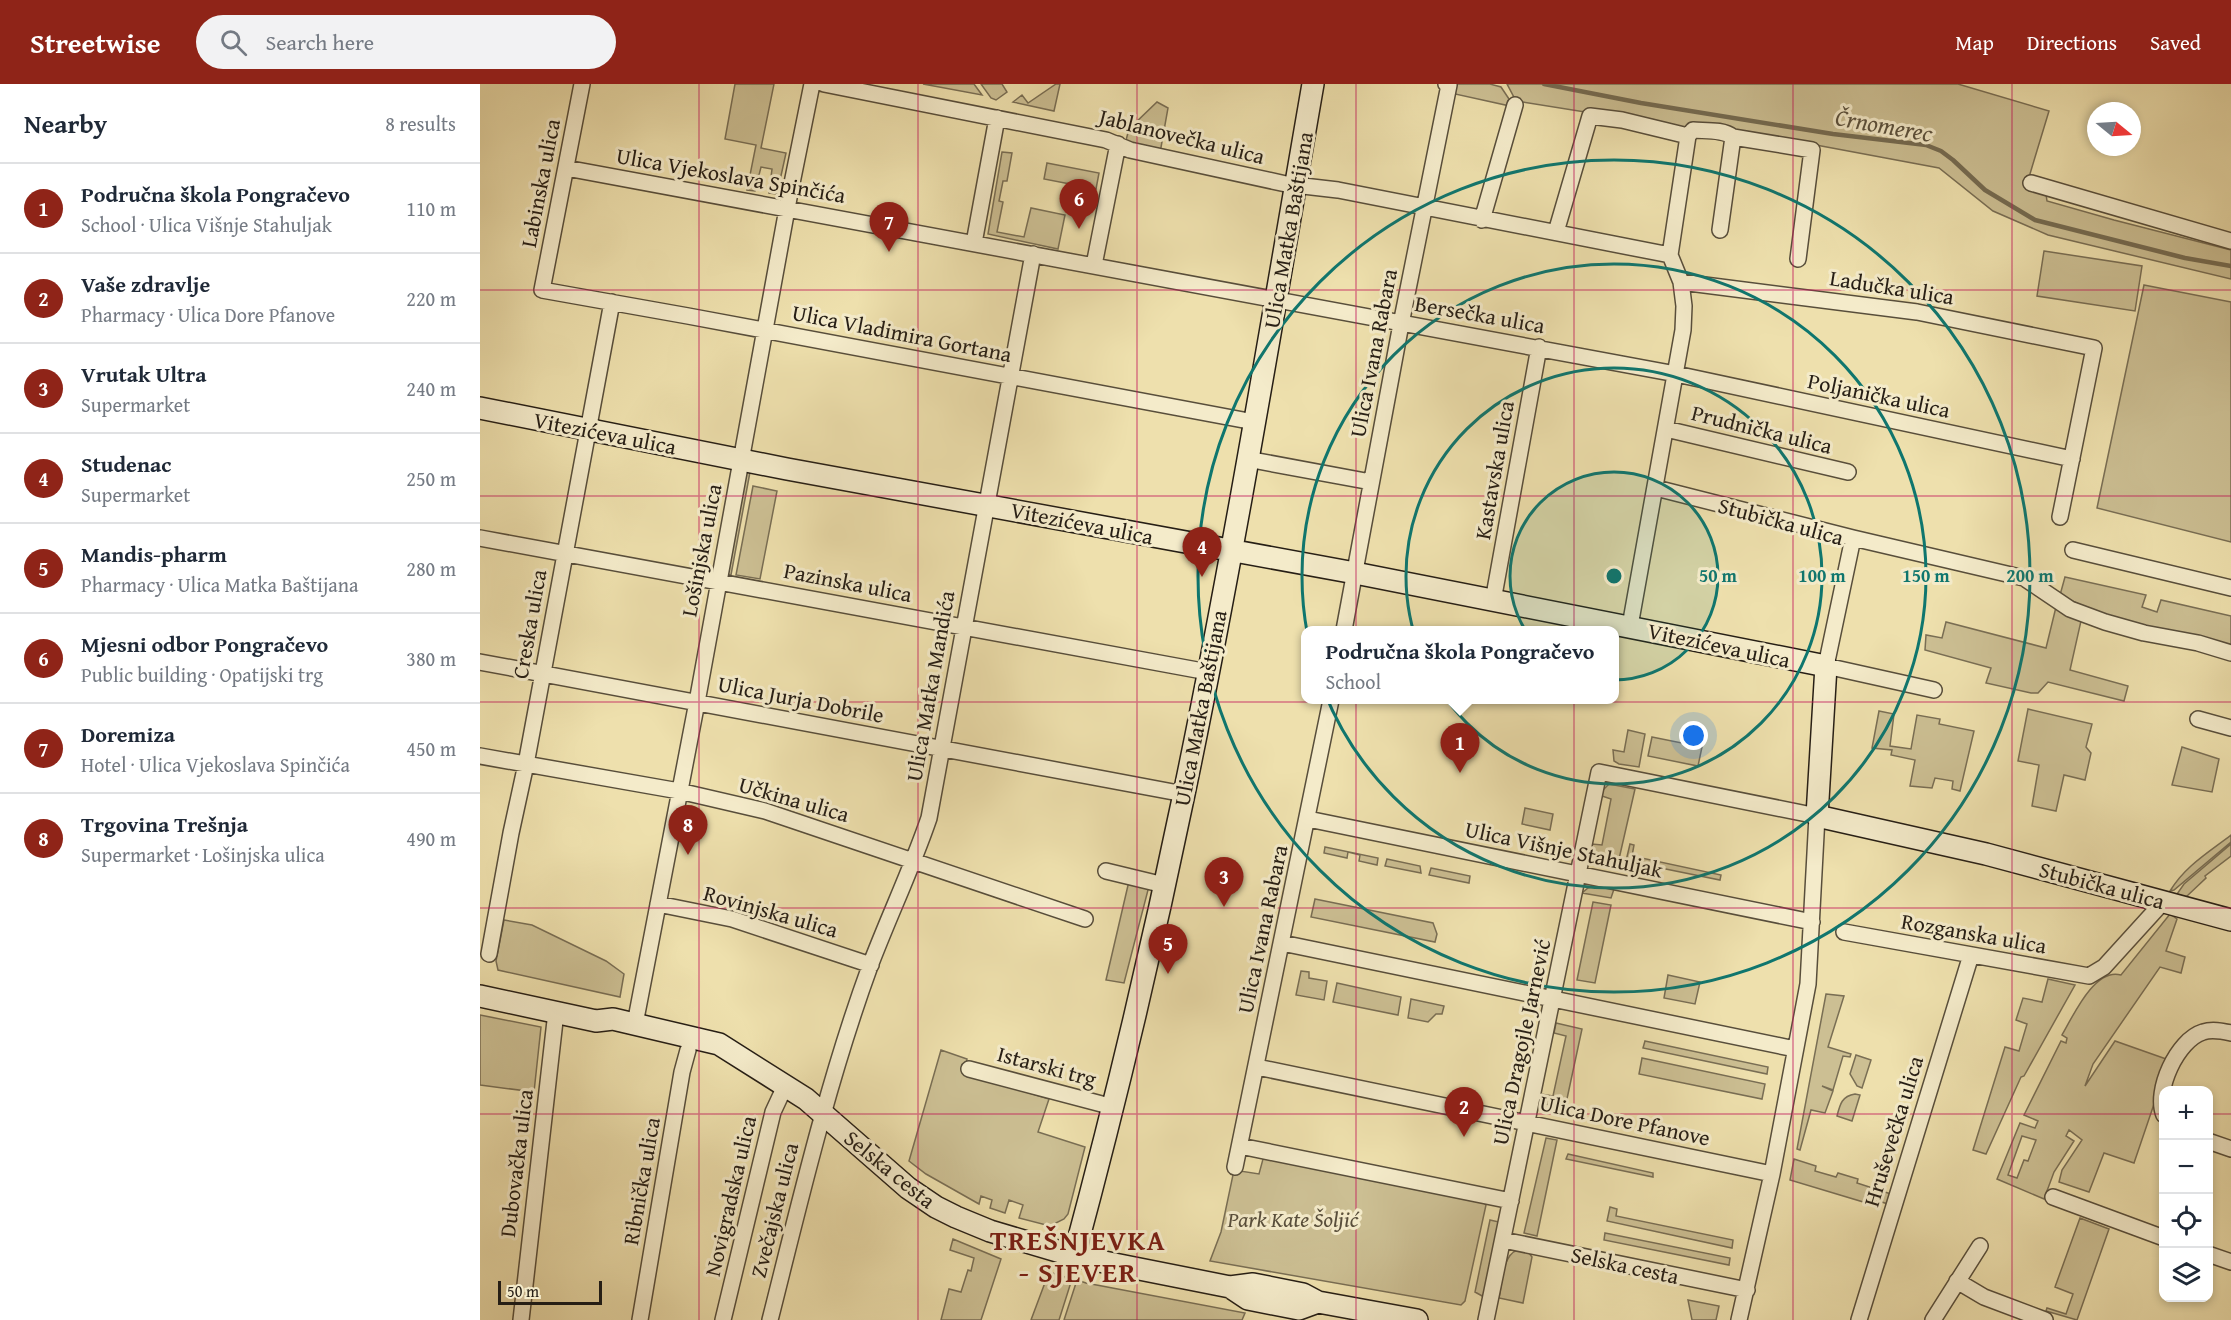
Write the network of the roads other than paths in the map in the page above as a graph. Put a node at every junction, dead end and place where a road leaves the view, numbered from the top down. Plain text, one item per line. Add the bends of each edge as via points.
1 (582, 84) edge
2 (812, 84) edge
3 (824, 84) edge
4 (1314, 84) edge
5 (1448, 85) edge
6 (1515, 105) dead end
7 (997, 118) junction
8 (1688, 136) junction
9 (1732, 137) junction
10 (1118, 144) junction
11 (566, 168) junction
12 (2031, 183) dead end
13 (1296, 184) junction
14 (1424, 207) junction
15 (787, 208) junction
16 (1482, 220) junction
17 (1720, 230) dead end
18 (1556, 232) junction
19 (2231, 241) edge
20 (974, 243) junction
21 (1033, 254) junction
22 (1670, 255) junction
23 (1798, 259) dead end
24 (1094, 265) junction
25 (1681, 282) junction
26 (542, 290) joint
27 (1276, 300) junction
28 (612, 302) junction
29 (1401, 324) junction
30 (765, 330) junction
31 (1539, 347) junction
32 (1676, 374) junction
33 (1011, 377) junction
34 (480, 408) edge
35 (1254, 422) junction
36 (1666, 429) junction
37 (588, 431) junction
38 (1247, 459) junction
39 (2072, 459) junction
40 (740, 460) junction
41 (1848, 472) dead end
42 (1371, 482) junction
43 (1656, 488) junction
44 (986, 505) junction
45 (2060, 517) dead end
46 (480, 538) edge
47 (1853, 538) junction
48 (2073, 550) dead end
49 (1230, 551) junction
50 (565, 553) junction
51 (1355, 573) junction
52 (718, 581) junction
53 (2231, 588) edge
54 (1493, 601) junction
55 (1345, 626) edge
56 (1630, 626) junction
57 (964, 627) junction
58 (2231, 654) edge
59 (480, 662) edge
60 (1826, 666) junction
61 (1208, 672) junction
62 (543, 674) junction
63 (1934, 690) dead end
64 (697, 702) junction
65 (1330, 704) edge
66 (2198, 719) dead end
67 (2231, 728) edge
68 (941, 748) junction
69 (480, 756) edge
70 (526, 764) junction
71 (679, 791) junction
72 (1184, 794) junction
73 (1816, 816) junction
74 (1308, 819) junction
75 (915, 860) junction
76 (1106, 871) dead end
77 (1578, 875) junction
78 (1164, 885) junction
79 (2164, 901) junction
80 (658, 904) junction
81 (1085, 919) dead end
82 (2231, 920) edge
83 (1812, 922) junction
84 (1844, 932) dead end
85 (1282, 943) junction
86 (489, 954) dead end
87 (1971, 955) junction
88 (871, 965) junction
89 (480, 996) edge
90 (1552, 999) junction
91 (556, 1012) junction
92 (596, 1021) junction
93 (635, 1024) junction
94 (2231, 1033) edge
95 (1795, 1049) junction
96 (688, 1050) junction
97 (741, 1059) junction
98 (1257, 1067) junction
99 (969, 1068) dead end
100 (786, 1084) junction
101 (2165, 1086) edge
102 (1113, 1107) junction
103 (823, 1112) junction
104 (1527, 1123) junction
105 (2213, 1143) edge
106 (1240, 1146) junction
107 (2231, 1149) edge
108 (1235, 1167) dead end
109 (1772, 1174) junction
110 (2053, 1197) dead end
111 (1511, 1201) junction
112 (2159, 1237) edge
113 (1503, 1240) junction
114 (1980, 1246) dead end
115 (1074, 1256) junction
116 (2213, 1256) edge
117 (2231, 1263) edge
118 (1957, 1281) junction
119 (1747, 1290) junction
120 (521, 1320) edge
121 (640, 1320) edge
122 (723, 1320) edge
123 (770, 1320) edge
124 (1417, 1320) edge
125 (1486, 1320) edge
126 (1739, 1320) edge
127 (1859, 1320) edge
128 (1932, 1320) edge
129 (2045, 1320) edge

1 - 11 street, Labinska ulica
2 - 15 street, Lošinjska ulica
3 - 7 street, Jablanovečka ulica
4 - 13 street, Ulica Matka Baštijana
5 - 14 street, Ulica Ivana Rabara
6 - 16 street
7 - 10 street, Jablanovečka ulica
7 - 20 street
8 - 9 street via 1693,130
8 - 18 street via 1590,116
8 - 22 street
9 - 17 street
9 - 23 street via 1812,150
10 - 13 street, Jablanovečka ulica via 1130,150
10 - 24 street
11 - 15 street, Ulica Vjekoslava Spinčića
11 - 26 street, Labinska ulica
12 - 19 street
13 - 14 street, Jablanovečka ulica
13 - 27 street, Ulica Matka Baštijana
14 - 16 street, Jablanovečka ulica
14 - 29 street, Ulica Ivana Rabara
15 - 20 street, Ulica Vjekoslava Spinčića
15 - 30 street, Lošinjska ulica
16 - 18 street, Jablanovečka ulica
18 - 22 street, Jablanovečka ulica
20 - 21 street, Ulica Vjekoslava Spinčića
21 - 24 street, Ulica Vjekoslava Spinčića
21 - 33 street, Ulica Matka Mandića
22 - 25 street
24 - 27 street, Ulica Vjekoslava Spinčića
25 - 32 street via 1683,330
25 - 39 street, Ladučka ulica via 1917,312 2094,348
26 - 28 street, Ulica Vladimira Gortana
27 - 29 street, Bersečka ulica
27 - 35 street, Ulica Matka Baštijana
28 - 30 street, Ulica Vladimira Gortana
28 - 37 street, Creska ulica
29 - 31 street, Bersečka ulica
29 - 42 street, Ulica Ivana Rabara
30 - 33 street, Ulica Vladimira Gortana
30 - 40 street, Lošinjska ulica
31 - 32 street, Bersečka ulica
31 - 54 street, Kastavska ulica
32 - 36 street
32 - 39 street, Poljanička ulica
33 - 35 street, Ulica Vladimira Gortana
33 - 44 street, Ulica Matka Mandića
34 - 37 street, Vitezićeva ulica
35 - 38 street, Ulica Matka Baštijana
36 - 41 street, Prudnička ulica
36 - 43 street
37 - 40 street, Vitezićeva ulica
37 - 50 street, Creska ulica
38 - 42 street
38 - 49 street, Ulica Matka Baštijana
39 - 45 street
40 - 44 street, Vitezićeva ulica
40 - 52 street, Lošinjska ulica
42 - 51 street, Ulica Ivana Rabara
43 - 47 street, Stubička ulica
43 - 56 street
44 - 49 street, Vitezićeva ulica
44 - 57 street, Ulica Matka Mandića
46 - 50 street, Pazinska ulica
47 - 58 street via 2024,578 2070,609 2105,622
47 - 60 street, Stubička ulica
48 - 53 street
49 - 51 street, Vitezićeva ulica
49 - 61 street, Ulica Matka Baštijana
50 - 52 street, Pazinska ulica
50 - 62 street, Creska ulica
51 - 54 street, Vitezićeva ulica
51 - 55 street, Ulica Ivana Rabara
52 - 57 street, Pazinska ulica
52 - 64 street, Lošinjska ulica
54 - 56 street, Vitezićeva ulica
56 - 60 street, Vitezićeva ulica
57 - 61 street, Pazinska ulica
57 - 68 street, Ulica Matka Mandića
59 - 62 street, Ulica Jurja Dobrile
60 - 63 street
60 - 73 street, Stubička ulica
61 - 72 street, Ulica Matka Baštijana
62 - 64 street, Ulica Jurja Dobrile
62 - 70 street, Creska ulica
64 - 68 street, Ulica Jurja Dobrile
64 - 71 street, Lošinjska ulica
65 - 74 street, Ulica Ivana Rabara
66 - 67 street
68 - 72 street, Ulica Jurja Dobrile
68 - 75 street, Ulica Matka Mandića via 929,818
69 - 70 street, Učkina ulica
70 - 71 street, Učkina ulica
70 - 86 street, Creska ulica
71 - 75 street, Učkina ulica via 765,811
71 - 80 street, Lošinjska ulica
72 - 78 street, Ulica Matka Baštijana
73 - 77 street, Ulica Dragojle Jarnević via 1599,772
73 - 79 street, Stubička ulica via 1986,854
73 - 83 street
74 - 77 street, Ulica Višnje Stahuljak
74 - 85 street, Ulica Ivana Rabara
75 - 81 street, Učkina ulica
75 - 88 street, Ulica Matka Mandića
76 - 78 street
77 - 83 street, Ulica Višnje Stahuljak
77 - 90 street, Ulica Dragojle Jarnević
78 - 102 street, Ulica Matka Baštijana
79 - 82 street, Stubička ulica
79 - 87 street, Rozganska ulica via 2089,976
80 - 88 street, Rovinjska ulica via 732,919
80 - 93 street, Lošinjska ulica
83 - 95 street via 1808,984
84 - 87 street, Rozganska ulica
85 - 90 street
85 - 98 street, Ulica Ivana Rabara
87 - 127 street, Hruševečka ulica
88 - 103 street, Ulica Matka Mandića
89 - 91 street, Selska cesta
90 - 95 street
90 - 104 street, Ulica Dragojle Jarnević
91 - 92 street, Selska cesta
91 - 120 street, Dubovačka ulica
92 - 93 street, Selska cesta via 613,1019
92 - 96 street, Selska cesta via 610,1031
93 - 97 street, Selska cesta via 719,1044
94 - 101 street via 2202,1032 2181,1049
95 - 109 street
96 - 97 street, Selska cesta
96 - 121 street, Ribnička ulica
97 - 100 street, Selska cesta
98 - 104 street, Ulica Dore Pfanove
98 - 106 street, Ulica Ivana Rabara
99 - 102 street, Istarski trg
100 - 103 street, Selska cesta
100 - 122 street, Novigradska ulica via 773,1112
102 - 115 street, Ulica Matka Baštijana
103 - 115 street, Selska cesta via 890,1174 936,1208 990,1231
103 - 123 street, Zvečajska ulica
104 - 109 street, Ulica Dore Pfanove
104 - 111 street, Ulica Dragojle Jarnević
105 - 107 street
106 - 108 street, Ulica Ivana Rabara
106 - 111 street
109 - 119 street
110 - 112 street
111 - 113 street, Ulica Dragojle Jarnević
113 - 119 street, Selska cesta
113 - 125 street, Ulica Dragojle Jarnević
114 - 118 street
115 - 124 street, Selska cesta via 1230,1287 1253,1284 1303,1294 1318,1302
116 - 117 street
118 - 128 street
118 - 129 street via 1984,1297
119 - 126 street

